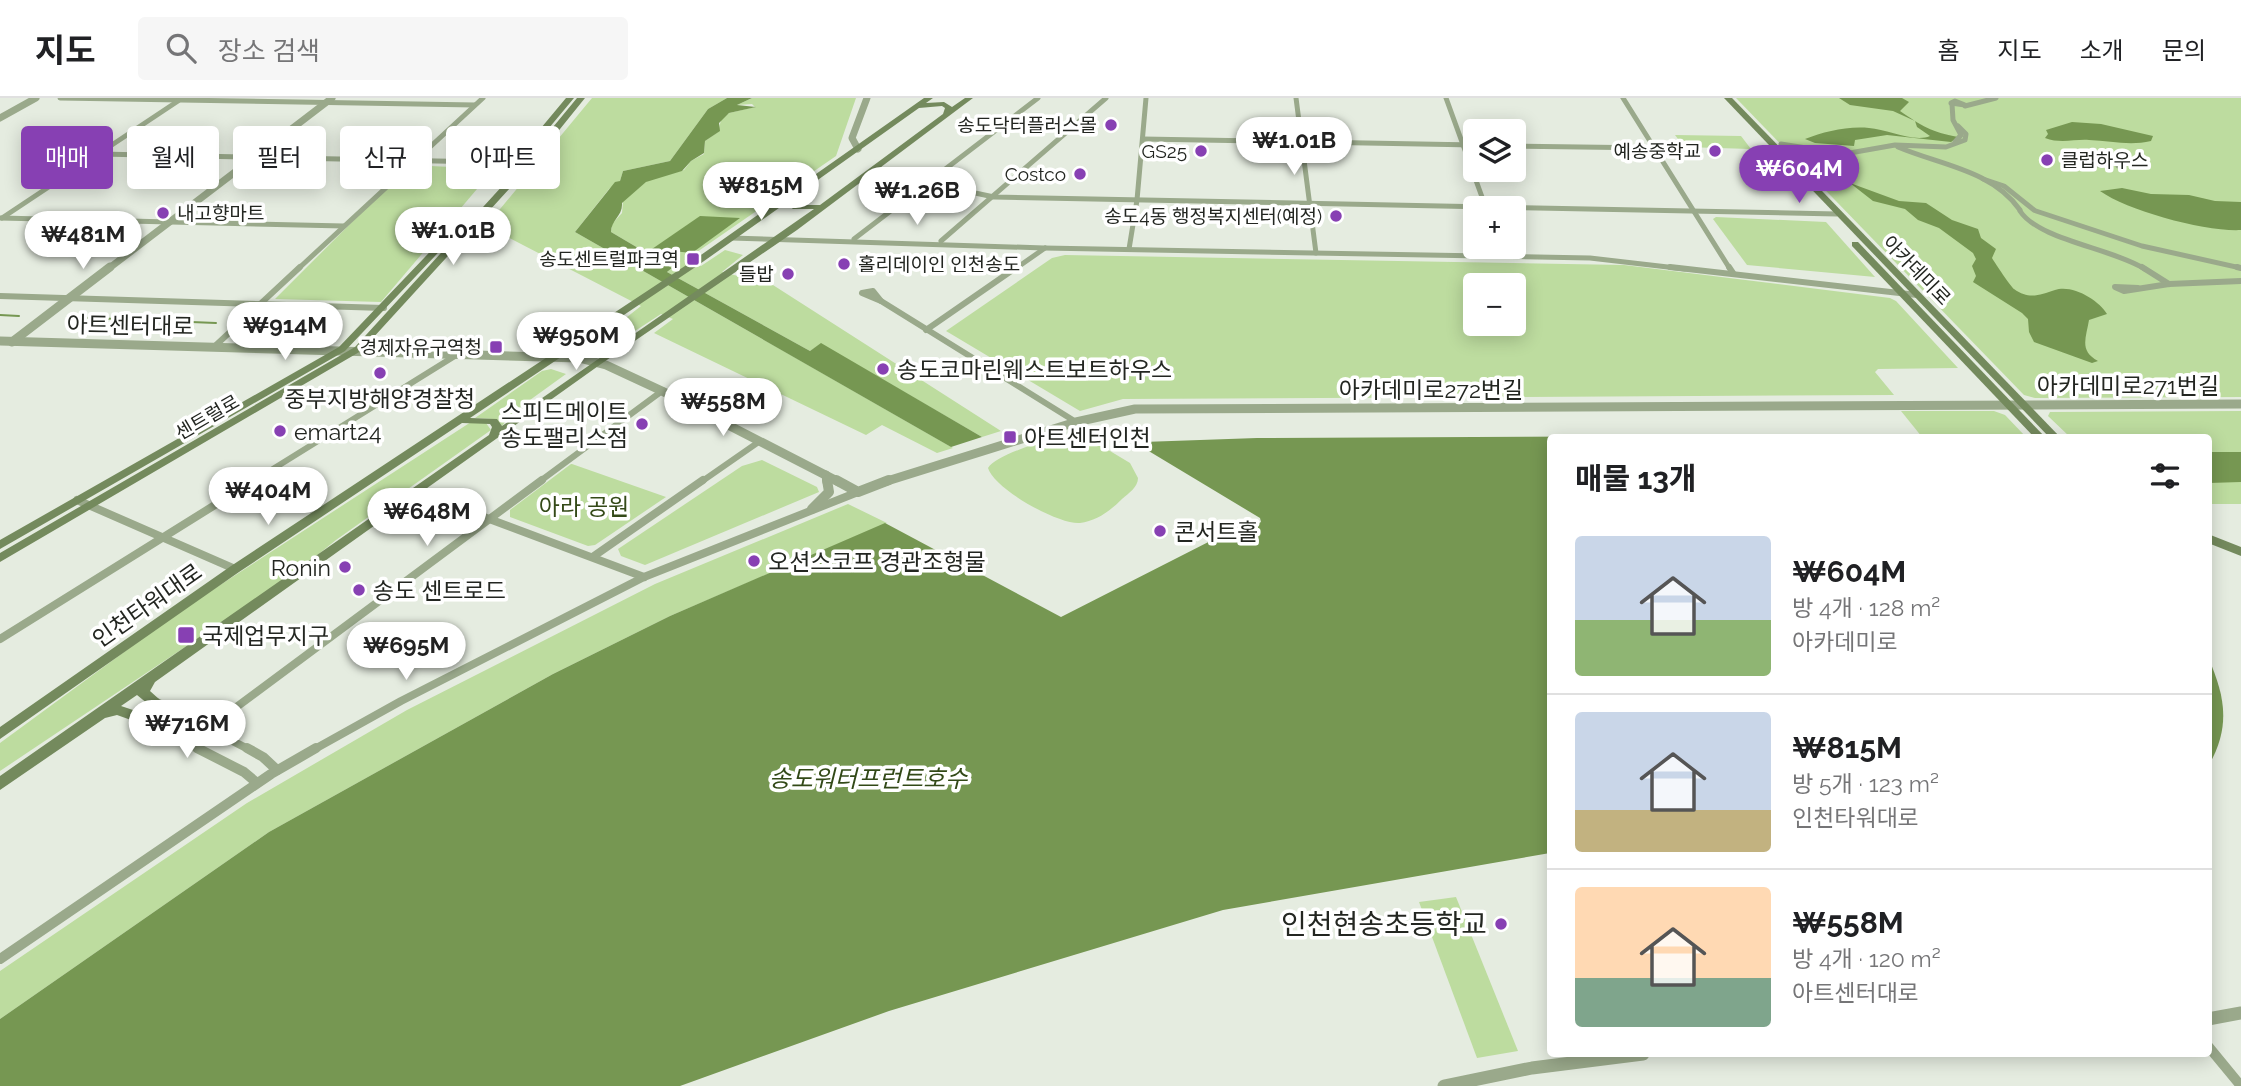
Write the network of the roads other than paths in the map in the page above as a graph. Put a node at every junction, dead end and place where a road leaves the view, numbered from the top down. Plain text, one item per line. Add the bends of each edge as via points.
1 (36, 98) edge
2 (60, 98) edge
3 (483, 98) edge
4 (570, 98) edge
5 (581, 98) edge
6 (867, 98) edge
7 (929, 98) edge
8 (969, 98) edge
9 (1038, 98) edge
10 (1106, 98) edge
11 (1146, 98) edge
12 (1296, 98) edge
13 (1446, 98) edge
14 (1623, 98) edge
15 (1718, 98) edge
16 (1728, 98) edge
17 (1996, 98) edge
18 (182, 99) edge
19 (329, 100) edge
20 (1950, 101) edge
21 (475, 105) junction
22 (1965, 105) junction
23 (915, 108) junction
24 (1953, 113) junction
25 (946, 115) junction
26 (0, 118) edge
27 (295, 126) edge
28 (547, 126) edge
29 (558, 126) edge
30 (855, 130) junction
31 (884, 130) junction
32 (1143, 139) junction
33 (1302, 141) junction
34 (432, 144) edge
35 (1894, 144) junction
36 (113, 145) edge
37 (1463, 145) joint
38 (1526, 146) edge
39 (1655, 148) junction
40 (858, 149) junction
41 (1821, 150) junction
42 (113, 154) edge
43 (233, 157) edge
44 (2084, 164) dead end
45 (2099, 165) dead end
46 (879, 166) junction
47 (233, 174) edge
48 (894, 176) junction
49 (1980, 179) junction
50 (859, 181) junction
51 (928, 184) junction
52 (46, 189) edge
53 (384, 189) edge
54 (493, 189) edge
55 (504, 189) edge
56 (794, 194) junction
57 (994, 197) junction
58 (1138, 200) junction
59 (830, 202) junction
60 (1311, 203) junction
61 (1463, 206) edge
62 (1526, 208) edge
63 (2020, 210) junction
64 (1696, 211) junction
65 (2034, 213) junction
66 (1832, 214) junction
67 (2023, 218) junction
68 (1, 219) edge
69 (171, 222) junction
70 (344, 226) junction
71 (735, 236) junction
72 (781, 238) junction
73 (854, 239) junction
74 (941, 241) junction
75 (1047, 246) junction
76 (1129, 246) junction
77 (1316, 251) junction
78 (1463, 252) edge
79 (1526, 254) edge
80 (694, 264) joint
81 (2241, 268) edge
82 (1733, 270) junction
83 (728, 273) joint
84 (2241, 281) edge
85 (2169, 284) junction
86 (2138, 289) dead end
87 (1898, 290) junction
88 (1915, 292) junction
89 (0, 296) edge
90 (71, 298) junction
91 (881, 301) dead end
92 (262, 302) junction
93 (384, 308) junction
94 (665, 316) joint
95 (926, 330) junction
96 (0, 341) edge
97 (12, 342) junction
98 (215, 346) junction
99 (342, 349) junction
100 (358, 349) junction
101 (460, 353) junction
102 (559, 355) junction
103 (598, 362) junction
104 (662, 391) junction
105 (2241, 404) edge
106 (2015, 405) junction
107 (1076, 422) junction
108 (456, 424) junction
109 (2038, 434) edge
110 (2051, 434) edge
111 (494, 436) junction
112 (760, 441) junction
113 (826, 475) junction
114 (417, 492) junction
115 (858, 492) junction
116 (77, 500) junction
117 (90, 506) junction
118 (812, 509) junction
119 (490, 519) junction
120 (164, 537) junction
121 (2212, 540) edge
122 (0, 545) edge
123 (2212, 549) edge
124 (2241, 552) edge
125 (594, 556) junction
126 (0, 558) edge
127 (2241, 560) edge
128 (234, 569) junction
129 (644, 577) junction
130 (0, 639) edge
131 (155, 676) junction
132 (153, 701) joint
133 (131, 715) joint
134 (87, 723) junction
135 (209, 728) junction
136 (0, 734) edge
137 (188, 743) junction
138 (277, 770) junction
139 (0, 783) edge
140 (257, 783) junction
141 (0, 959) edge
142 (2241, 1013) edge
143 (2212, 1018) edge
144 (2212, 1051) edge
145 (1627, 1057) edge
146 (1508, 1080) edge
147 (1444, 1086) edge
148 (2241, 1086) edge

1 - 26 street
2 - 18 street
3 - 21 street
4 - 28 main road, 센트럴로
5 - 29 main road, 센트럴로
6 - 30 street
7 - 23 main road
8 - 25 main road
9 - 51 street
10 - 57 street
11 - 32 street
12 - 33 street
13 - 37 street
14 - 39 street
15 - 66 main road, 아카데미로
16 - 66 main road, 아카데미로
17 - 22 street
18 - 19 street
18 - 36 street
19 - 21 street
19 - 27 street
20 - 22 street
20 - 24 street
21 - 34 street
22 - 24 street
23 - 25 main road via 943,104 949,107
23 - 31 main road
24 - 35 street via 1953,120 1966,134 1958,143 1935,147
25 - 46 main road
30 - 31 street via 866,136
30 - 40 street via 852,139
31 - 40 main road
32 - 33 street
32 - 58 street
33 - 37 street
33 - 60 street
35 - 41 street via 1842,152
35 - 49 street
38 - 39 street
39 - 64 street
40 - 56 main road
41 - 41 street via 1780,144
42 - 43 street
44 - 45 street
46 - 48 street via 880,172
46 - 50 main road
47 - 69 street
48 - 50 street via 874,175
48 - 51 street
49 - 63 street via 2011,198
49 - 65 street via 2004,183 2016,200
50 - 59 main road
51 - 57 street
51 - 73 street
52 - 68 street
53 - 70 street
54 - 93 main road, 센트럴로
55 - 100 main road, 센트럴로
56 - 59 main road via 790,204 796,209
56 - 71 main road
57 - 58 street
57 - 74 street
58 - 60 street
58 - 76 street
59 - 72 main road
60 - 61 street
60 - 77 street
62 - 64 street
63 - 65 street
63 - 67 street
64 - 66 street
64 - 82 street
65 - 67 street
65 - 81 street via 2149,248
66 - 87 main road, 아카데미로
66 - 88 main road, 아카데미로
67 - 85 street via 2049,233 2118,254
68 - 69 street
69 - 70 street
69 - 90 street
70 - 92 street
71 - 72 street
71 - 80 main road
72 - 73 street
72 - 75 street
72 - 83 main road
73 - 74 street
74 - 75 street
75 - 76 street
75 - 95 street
76 - 77 street
77 - 78 street
79 - 82 street
80 - 102 main road, 인천타워대로
82 - 87 street
83 - 94 main road
84 - 85 street
85 - 86 street
87 - 88 street
87 - 106 main road, 아카데미로
88 - 106 main road, 아카데미로
89 - 90 street
90 - 92 street
90 - 97 street
91 - 95 street
92 - 93 street
92 - 98 street
93 - 99 main road, 센트럴로
94 - 103 main road
95 - 107 street
96 - 97 street, 아트센터대로
97 - 98 street, 아트센터대로
98 - 99 street, 아트센터대로
99 - 100 street, 아트센터대로
99 - 116 main road, 센트럴로
100 - 101 street, 아트센터대로
100 - 117 main road, 센트럴로
101 - 102 street, 아트센터대로
101 - 120 street
102 - 103 street, 아트센터대로
102 - 108 main road, 인천타워대로
103 - 104 street, 아트센터대로
103 - 111 main road
104 - 112 street, 아트센터대로
104 - 119 street
105 - 106 street, 아카데미로271번길
106 - 107 street, 아카데미로272번길 via 1135,410
106 - 109 main road
106 - 110 main road
107 - 115 street, 아카데미로272번길
108 - 111 main road via 489,419 496,425
108 - 128 main road, 인천타워대로
111 - 114 main road
112 - 113 street, 아트센터대로
112 - 125 street
113 - 115 street, 아트센터대로
113 - 118 street via 829,492
114 - 119 street
114 - 131 main road
115 - 118 street
116 - 117 street
116 - 122 main road, 센트럴로
117 - 120 street
117 - 126 main road, 센트럴로
118 - 129 street
119 - 125 street
119 - 135 street
120 - 128 street
120 - 130 street
121 - 124 main road
123 - 127 main road
125 - 129 street
128 - 136 main road, 인천타워대로
129 - 138 street
131 - 132 main road via 143,689 144,696
131 - 134 main road
132 - 135 street
133 - 134 main road via 117,710
133 - 137 street
134 - 139 main road
135 - 137 street
135 - 138 street via 263,757
137 - 140 street
138 - 140 street
140 - 141 street
142 - 143 street
144 - 148 street
145 - 146 street
146 - 147 street

